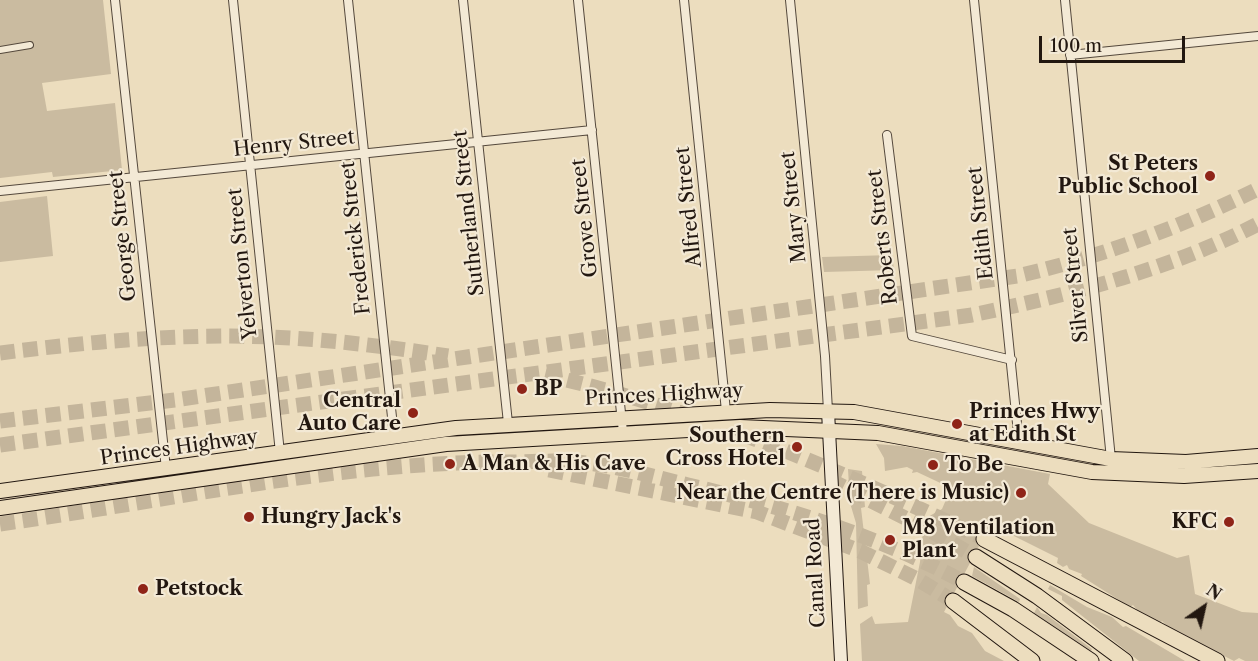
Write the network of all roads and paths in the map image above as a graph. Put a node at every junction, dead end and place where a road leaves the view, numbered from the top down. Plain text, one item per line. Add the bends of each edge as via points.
1 (115, 0) edge
2 (233, 0) edge
3 (348, 0) edge
4 (463, 0) edge
5 (578, 0) edge
6 (684, 0) edge
7 (790, 0) edge
8 (974, 0) edge
9 (1065, 0) edge
10 (1258, 36) edge
11 (30, 45) dead end
12 (0, 50) edge
13 (1070, 55) junction
14 (592, 130) junction
15 (887, 135) dead end
16 (478, 141) junction
17 (364, 153) junction
18 (249, 166) junction
19 (134, 178) junction
20 (0, 191) edge
21 (1012, 360) junction
22 (726, 411) junction
23 (828, 411) junction
24 (622, 416) junction
25 (508, 423) junction
26 (827, 430) junction
27 (623, 432) junction
28 (394, 436) junction
29 (1019, 443) junction
30 (280, 453) junction
31 (1258, 456) edge
32 (1111, 459) junction
33 (166, 470) junction
34 (1258, 471) edge
35 (0, 491) edge
36 (0, 508) edge
37 (984, 539) tunnel mouth
38 (976, 557) tunnel mouth
39 (963, 582) tunnel mouth
40 (953, 602) tunnel mouth
41 (1141, 621) junction
42 (841, 661) edge
43 (1032, 661) edge
44 (1091, 661) edge
45 (1125, 661) edge
46 (1202, 661) edge
47 (1216, 661) edge

1 - 19 street, George Street
2 - 18 street, Yelverton Street
3 - 17 street, Frederick Street
4 - 16 street, Sutherland Street
5 - 14 street, Grove Street
6 - 22 street, Alfred Street
7 - 23 street, Mary Street
8 - 21 street, Edith Street
9 - 13 street, Silver Street
10 - 13 street
11 - 12 street
13 - 32 street, Silver Street
14 - 16 street, Henry Street
14 - 24 street, Grove Street
15 - 21 street, Roberts Street via 912,336
16 - 17 street, Henry Street
16 - 25 street, Sutherland Street
17 - 18 street, Henry Street
17 - 28 street, Frederick Street
18 - 19 street, Henry Street
18 - 30 street, Yelverton Street
19 - 20 street, Henry Street
19 - 33 street, George Street
21 - 29 street, Edith Street
22 - 23 highway, Princes Highway
22 - 24 highway, Princes Highway
23 - 26 main road, Canal Road
23 - 29 highway, Princes Highway via 854,412
24 - 25 highway, Princes Highway
24 - 27 street, Grove Street
25 - 28 highway, Princes Highway
26 - 27 highway, Princes Highway via 740,427
26 - 34 highway, Princes Highway via 878,434 1092,472 1184,476
26 - 42 main road, Canal Road
27 - 36 highway, Princes Highway via 446,444
28 - 30 highway, Princes Highway
29 - 32 highway, Princes Highway
30 - 33 highway, Princes Highway
31 - 32 highway, Princes Highway via 1186,462
33 - 35 highway, Princes Highway
37 - 41 highway
38 - 45 highway
39 - 44 highway via 1013,609
40 - 43 highway
41 - 46 highway
41 - 47 highway

